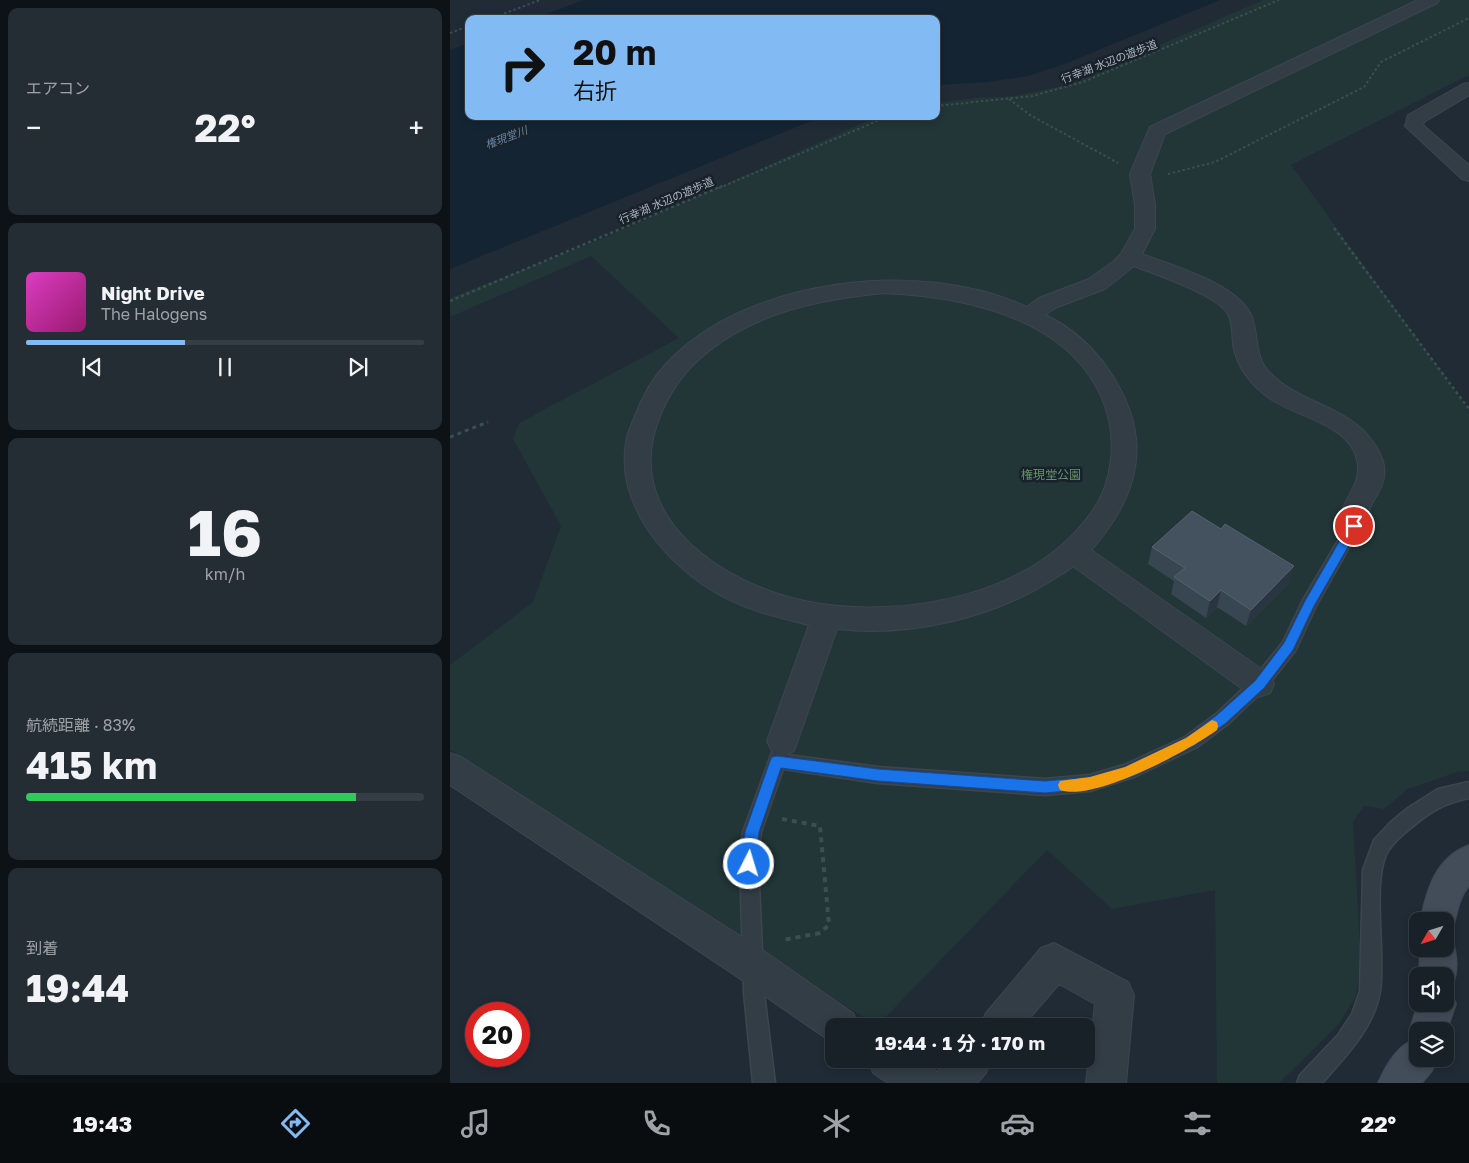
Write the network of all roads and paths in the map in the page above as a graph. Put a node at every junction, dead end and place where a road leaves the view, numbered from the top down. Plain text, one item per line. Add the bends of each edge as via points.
1 (540, 0) edge
2 (1279, 0) edge
3 (1431, 0) edge
4 (501, 15) edge
5 (465, 27) edge
6 (450, 33) edge
7 (1469, 88) edge
8 (940, 106) edge
9 (880, 120) edge
10 (1469, 175) edge
11 (1334, 228) dead end
12 (1130, 257) junction
13 (450, 301) edge
14 (1028, 316) junction
15 (1469, 408) edge
16 (488, 422) dead end
17 (450, 437) edge
18 (1354, 526) joint
19 (1072, 551) junction
20 (827, 616) junction
21 (1259, 684) junction
22 (780, 751) junction
23 (450, 767) edge
24 (1469, 790) edge
25 (779, 818) dead end
26 (1469, 862) edge
27 (1440, 912) edge
28 (783, 940) dead end
29 (752, 965) junction
30 (828, 1018) edge
31 (1006, 1018) edge
32 (1410, 1067) edge
33 (900, 1068) edge
34 (964, 1068) edge
35 (764, 1083) edge
36 (922, 1083) edge
37 (952, 1083) edge
38 (1106, 1083) edge
39 (1308, 1083) edge
40 (1398, 1083) edge

1 - 4 path
2 - 8 path, 行幸湖 水辺の遊歩道 via 1074,85 1008,99
3 - 12 street via 1157,131 1140,174 1145,229
5 - 6 path
7 - 10 street via 1415,119 1414,126
9 - 13 path, 行幸湖 水辺の遊歩道
11 - 15 path
12 - 14 street via 1097,284 1047,303
12 - 18 street via 1197,283 1238,309 1243,321 1246,353 1263,380 1288,399 1320,411 1357,438 1372,466 1372,481 1353,517
14 - 19 street via 1067,340 1098,370 1115,400 1124,432 1123,467 1111,502 1101,519
14 - 20 street via 984,299 935,289 892,286 808,296 760,312 717,334 682,363 655,398 640,436 638,457 644,498 667,537 698,567 739,592 789,609
16 - 17 path
18 - 21 lane via 1289,646
19 - 20 street via 1033,579 959,609 873,620
19 - 21 street
20 - 22 street
21 - 22 lane via 1222,719 1190,742 1128,772 1090,783 1045,787 878,775
22 - 29 lane via 752,832 749,864
23 - 29 street
24 - 39 lane via 1444,796 1414,814 1381,846 1372,870 1370,991 1360,1020
25 - 28 path via 820,826 829,925 820,933
26 - 27 street via 1445,888
29 - 30 street
29 - 35 lane
31 - 38 street via 1054,961 1115,995
32 - 40 street
33 - 36 street
34 - 37 street

